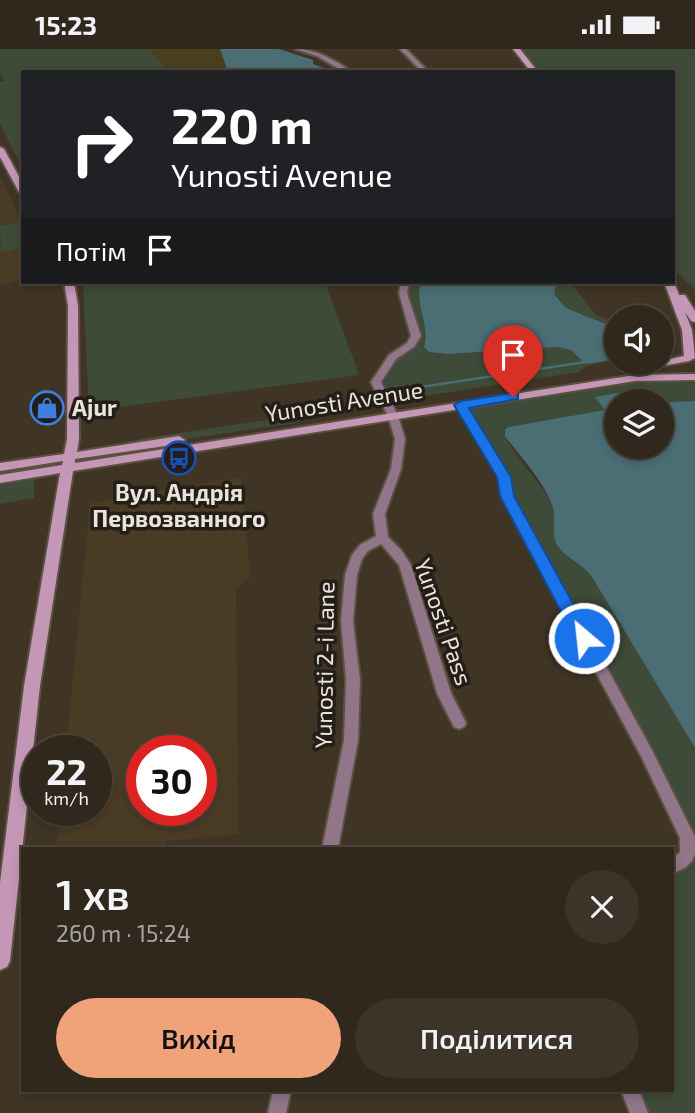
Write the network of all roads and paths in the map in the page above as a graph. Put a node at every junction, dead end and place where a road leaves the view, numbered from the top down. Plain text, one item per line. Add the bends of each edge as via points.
1 (298, 49) edge
2 (403, 49) edge
3 (516, 49) edge
4 (345, 70) edge
5 (424, 70) edge
6 (533, 70) edge
7 (0, 149) edge
8 (21, 189) edge
9 (70, 284) edge
10 (405, 284) edge
11 (672, 284) edge
12 (672, 284) edge
13 (695, 320) edge
14 (688, 336) junction
15 (674, 356) edge
16 (691, 356) edge
17 (606, 375) edge
18 (695, 375) edge
19 (461, 405) junction
20 (391, 412) junction
21 (69, 462) junction
22 (0, 467) edge
23 (0, 479) edge
24 (382, 538) junction
25 (458, 723) dead end
26 (330, 847) edge
27 (674, 866) edge
28 (0, 961) edge
29 (282, 1092) edge
30 (631, 1092) edge
31 (277, 1113) edge
32 (639, 1113) edge

1 - 4 street
2 - 5 street
3 - 6 main road
7 - 8 main road
9 - 21 main road via 75,394
10 - 20 street via 403,296 416,336 376,379
11 - 13 main road
12 - 14 main road
14 - 15 main road
14 - 16 main road
16 - 18 main road via 688,367
17 - 20 main road, Yunosti Avenue
18 - 19 main road, Yunosti Avenue via 635,378
19 - 20 main road, Yunosti Avenue
19 - 27 street via 504,477 507,496 688,838 687,857
20 - 21 main road, Yunosti Avenue
20 - 24 street via 400,439 396,469 379,514
21 - 22 main road, Yunosti Avenue
21 - 23 main road, Yunosti Avenue
21 - 28 main road via 32,686
24 - 25 street, Yunosti Pass via 405,565 444,693
24 - 26 street, Yunosti 2-i Lane via 364,548 351,575 347,621 353,680 351,740
29 - 31 street
30 - 32 street

